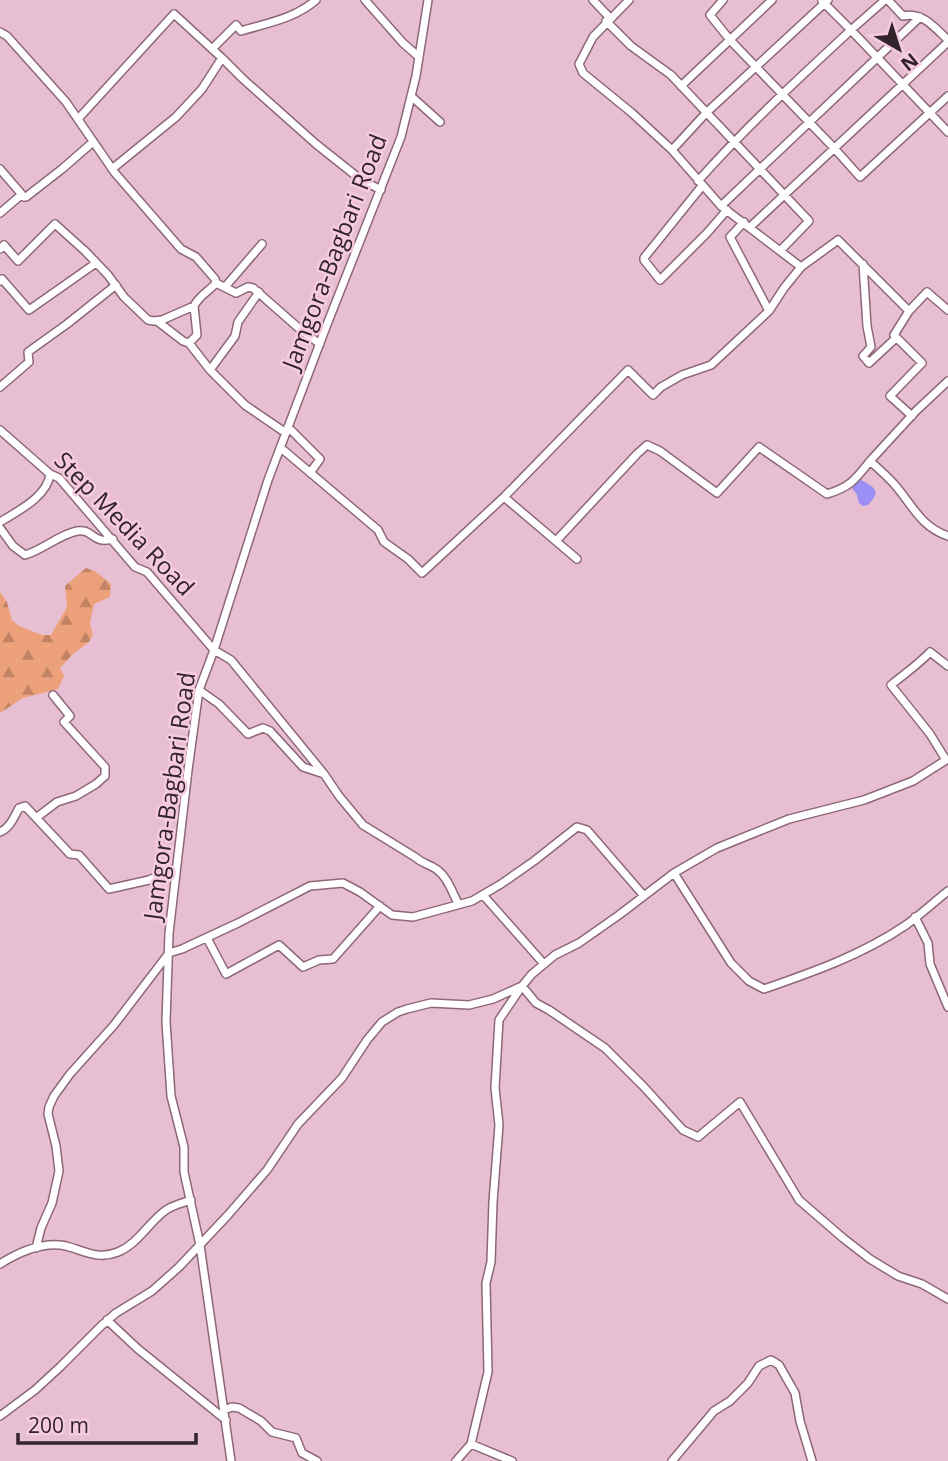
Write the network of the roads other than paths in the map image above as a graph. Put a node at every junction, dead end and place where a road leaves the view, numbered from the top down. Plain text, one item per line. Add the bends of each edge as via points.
1 (316, 0) edge
2 (365, 0) edge
3 (428, 0) edge
4 (593, 0) edge
5 (629, 0) edge
6 (723, 0) edge
7 (772, 0) edge
8 (887, 0) edge
9 (825, 1) edge
10 (920, 17) junction
11 (608, 20) junction
12 (851, 30) junction
13 (0, 32) edge
14 (730, 40) junction
15 (948, 41) edge
16 (212, 49) junction
17 (419, 57) junction
18 (877, 57) junction
19 (222, 58) junction
20 (756, 67) junction
21 (902, 84) junction
22 (681, 86) junction
23 (781, 93) junction
24 (411, 96) junction
25 (948, 96) edge
26 (706, 113) junction
27 (930, 113) junction
28 (78, 119) junction
29 (809, 121) junction
30 (440, 122) dead end
31 (948, 132) edge
32 (93, 142) junction
33 (733, 142) junction
34 (834, 148) junction
35 (672, 150) junction
36 (0, 169) edge
37 (112, 169) junction
38 (759, 169) junction
39 (700, 183) junction
40 (381, 190) junction
41 (784, 196) junction
42 (24, 197) junction
43 (724, 208) junction
44 (0, 214) edge
45 (747, 224) junction
46 (262, 244) dead end
47 (0, 249) edge
48 (779, 251) junction
49 (96, 263) junction
50 (863, 264) junction
51 (801, 268) junction
52 (0, 281) edge
53 (216, 282) junction
54 (116, 285) junction
55 (225, 287) junction
56 (258, 292) junction
57 (194, 306) junction
58 (948, 310) edge
59 (769, 311) junction
60 (909, 311) junction
61 (158, 321) junction
62 (897, 338) junction
63 (189, 343) junction
64 (320, 344) junction
65 (210, 370) junction
66 (948, 381) edge
67 (0, 387) edge
68 (912, 415) junction
69 (0, 430) edge
70 (287, 430) junction
71 (281, 447) junction
72 (870, 461) junction
73 (310, 473) junction
74 (50, 474) junction
75 (504, 497) junction
76 (0, 522) edge
77 (0, 528) edge
78 (948, 536) edge
79 (113, 539) junction
80 (556, 541) junction
81 (577, 559) dead end
82 (214, 650) junction
83 (948, 666) edge
84 (199, 690) junction
85 (53, 695) dead end
86 (947, 760) edge
87 (324, 774) junction
88 (36, 818) junction
89 (0, 832) edge
90 (176, 868) junction
91 (674, 873) junction
92 (948, 891) edge
93 (483, 895) junction
94 (644, 896) junction
95 (458, 903) junction
96 (380, 906) junction
97 (915, 917) junction
98 (207, 938) junction
99 (169, 953) junction
100 (544, 964) junction
101 (522, 986) junction
102 (948, 1007) edge
103 (191, 1200) junction
104 (200, 1245) junction
105 (36, 1248) junction
106 (0, 1264) edge
107 (948, 1299) edge
108 (107, 1320) junction
109 (224, 1410) junction
110 (0, 1416) edge
111 (226, 1420) junction
112 (471, 1444) junction
113 (231, 1461) edge
114 (317, 1461) edge
115 (456, 1461) edge
116 (512, 1461) edge
117 (672, 1461) edge
118 (813, 1461) edge

1 - 16 street via 277,22 241,31 236,25
2 - 17 street
3 - 17 street, Jamgora-Bagbari Road
4 - 11 street
5 - 11 street
6 - 14 street via 710,15
7 - 14 street
8 - 10 street via 902,16
8 - 12 street
9 - 12 street
9 - 20 street
10 - 15 street
10 - 18 street
11 - 22 street via 631,46
11 - 35 street via 593,37 579,67
12 - 18 street
12 - 23 street
13 - 28 street
14 - 20 street
14 - 22 street
15 - 21 street
16 - 19 street
16 - 28 street via 174,15
17 - 24 street, Jamgora-Bagbari Road
18 - 21 street
18 - 29 street
19 - 37 street via 176,117
19 - 40 street via 316,144
20 - 23 street
20 - 26 street
21 - 27 street
21 - 34 street
22 - 26 street
23 - 29 street
23 - 33 street
24 - 30 street
24 - 40 street, Jamgora-Bagbari Road
25 - 27 street
26 - 33 street
26 - 35 street
27 - 31 street
27 - 34 street via 860,177
28 - 32 street
29 - 34 street
29 - 38 street
32 - 37 street
32 - 42 street
33 - 38 street
33 - 39 street
34 - 41 street
35 - 39 street
36 - 42 street
37 - 53 street
38 - 41 street
38 - 43 street
39 - 43 street
39 - 43 street via 644,258 660,280 707,233
40 - 64 street, Jamgora-Bagbari Road
41 - 45 street
41 - 48 street via 809,221
42 - 44 street
43 - 45 street
45 - 48 street
45 - 59 street via 730,237
46 - 55 street
47 - 49 street via 4,246 18,261 55,224
48 - 51 street
49 - 52 street via 29,310
49 - 54 street
50 - 51 street via 838,240
50 - 60 street
50 - 62 street via 871,346 863,356 869,363
51 - 59 street
53 - 55 street
53 - 57 street
54 - 61 street via 148,320
54 - 67 street via 28,352 29,362
55 - 56 street
56 - 64 street
56 - 65 street
57 - 61 street
57 - 63 street via 197,335
58 - 60 street via 928,292
59 - 75 street via 711,365 682,375 653,395 628,370
60 - 62 street via 894,335
61 - 63 street
62 - 68 street via 922,363 890,396
63 - 65 street
64 - 70 street, Jamgora-Bagbari Road
65 - 70 street via 245,405
66 - 68 street
68 - 72 street
69 - 74 street, Step Media Road
70 - 71 street, Jamgora-Bagbari Road
70 - 73 street via 320,459
71 - 73 street
71 - 82 street, Jamgora-Bagbari Road
72 - 78 street via 921,519
72 - 80 street via 852,484 827,495 759,447 717,493 647,445
73 - 75 street via 422,573
74 - 76 street via 42,492
74 - 79 street, Step Media Road via 59,478
75 - 80 street
77 - 79 street via 25,555 78,531 86,531 98,541
79 - 82 street, Step Media Road
80 - 81 street
82 - 84 street, Jamgora-Bagbari Road
82 - 87 street, Step Media Road via 231,660
83 - 86 street via 930,652 891,685
84 - 87 street via 248,734 263,728 270,731 303,767
84 - 90 street, Jamgora-Bagbari Road
85 - 88 street via 70,716 64,722 106,771 87,791 60,800
86 - 91 street via 913,781 864,800 789,819 718,848
87 - 95 street, Step Media Road via 363,825 436,869
88 - 89 street via 25,806 19,808
88 - 90 street via 109,889
90 - 99 street, Jamgora-Bagbari Road
91 - 94 street
91 - 97 street via 730,963 764,989 827,967
92 - 97 street
93 - 94 street via 577,827 587,830
93 - 95 street
93 - 100 street
94 - 100 street
95 - 96 street via 413,917 392,915
96 - 98 street via 343,883 310,886
96 - 98 street via 333,958 303,967 279,945 226,974
97 - 102 street
98 - 99 street
99 - 103 street, Jamgora-Bagbari Road via 166,1022 171,1096
99 - 105 street via 114,1026 70,1074 49,1107 59,1171
100 - 101 street
101 - 104 street via 469,1005 430,1003 382,1022 342,1078 298,1124 267,1170
101 - 107 street via 536,1003 605,1048 683,1130 698,1137 740,1102 799,1200 870,1259
101 - 112 street via 499,1020 495,1088 499,1125 486,1283 488,1372
103 - 104 street, Jamgora-Bagbari Road
103 - 105 street via 168,1209 117,1253 98,1256 65,1246
104 - 108 street via 152,1291
104 - 109 street, Jamgora-Bagbari Road
105 - 106 street
108 - 110 street via 51,1375
108 - 111 street
109 - 111 street, Jamgora-Bagbari Road
109 - 114 street via 239,1408 272,1432 296,1438 302,1453
111 - 113 street, Jamgora-Bagbari Road
112 - 115 street
112 - 116 street
117 - 118 street via 714,1411 748,1383 759,1366 771,1360 779,1365 795,1393

